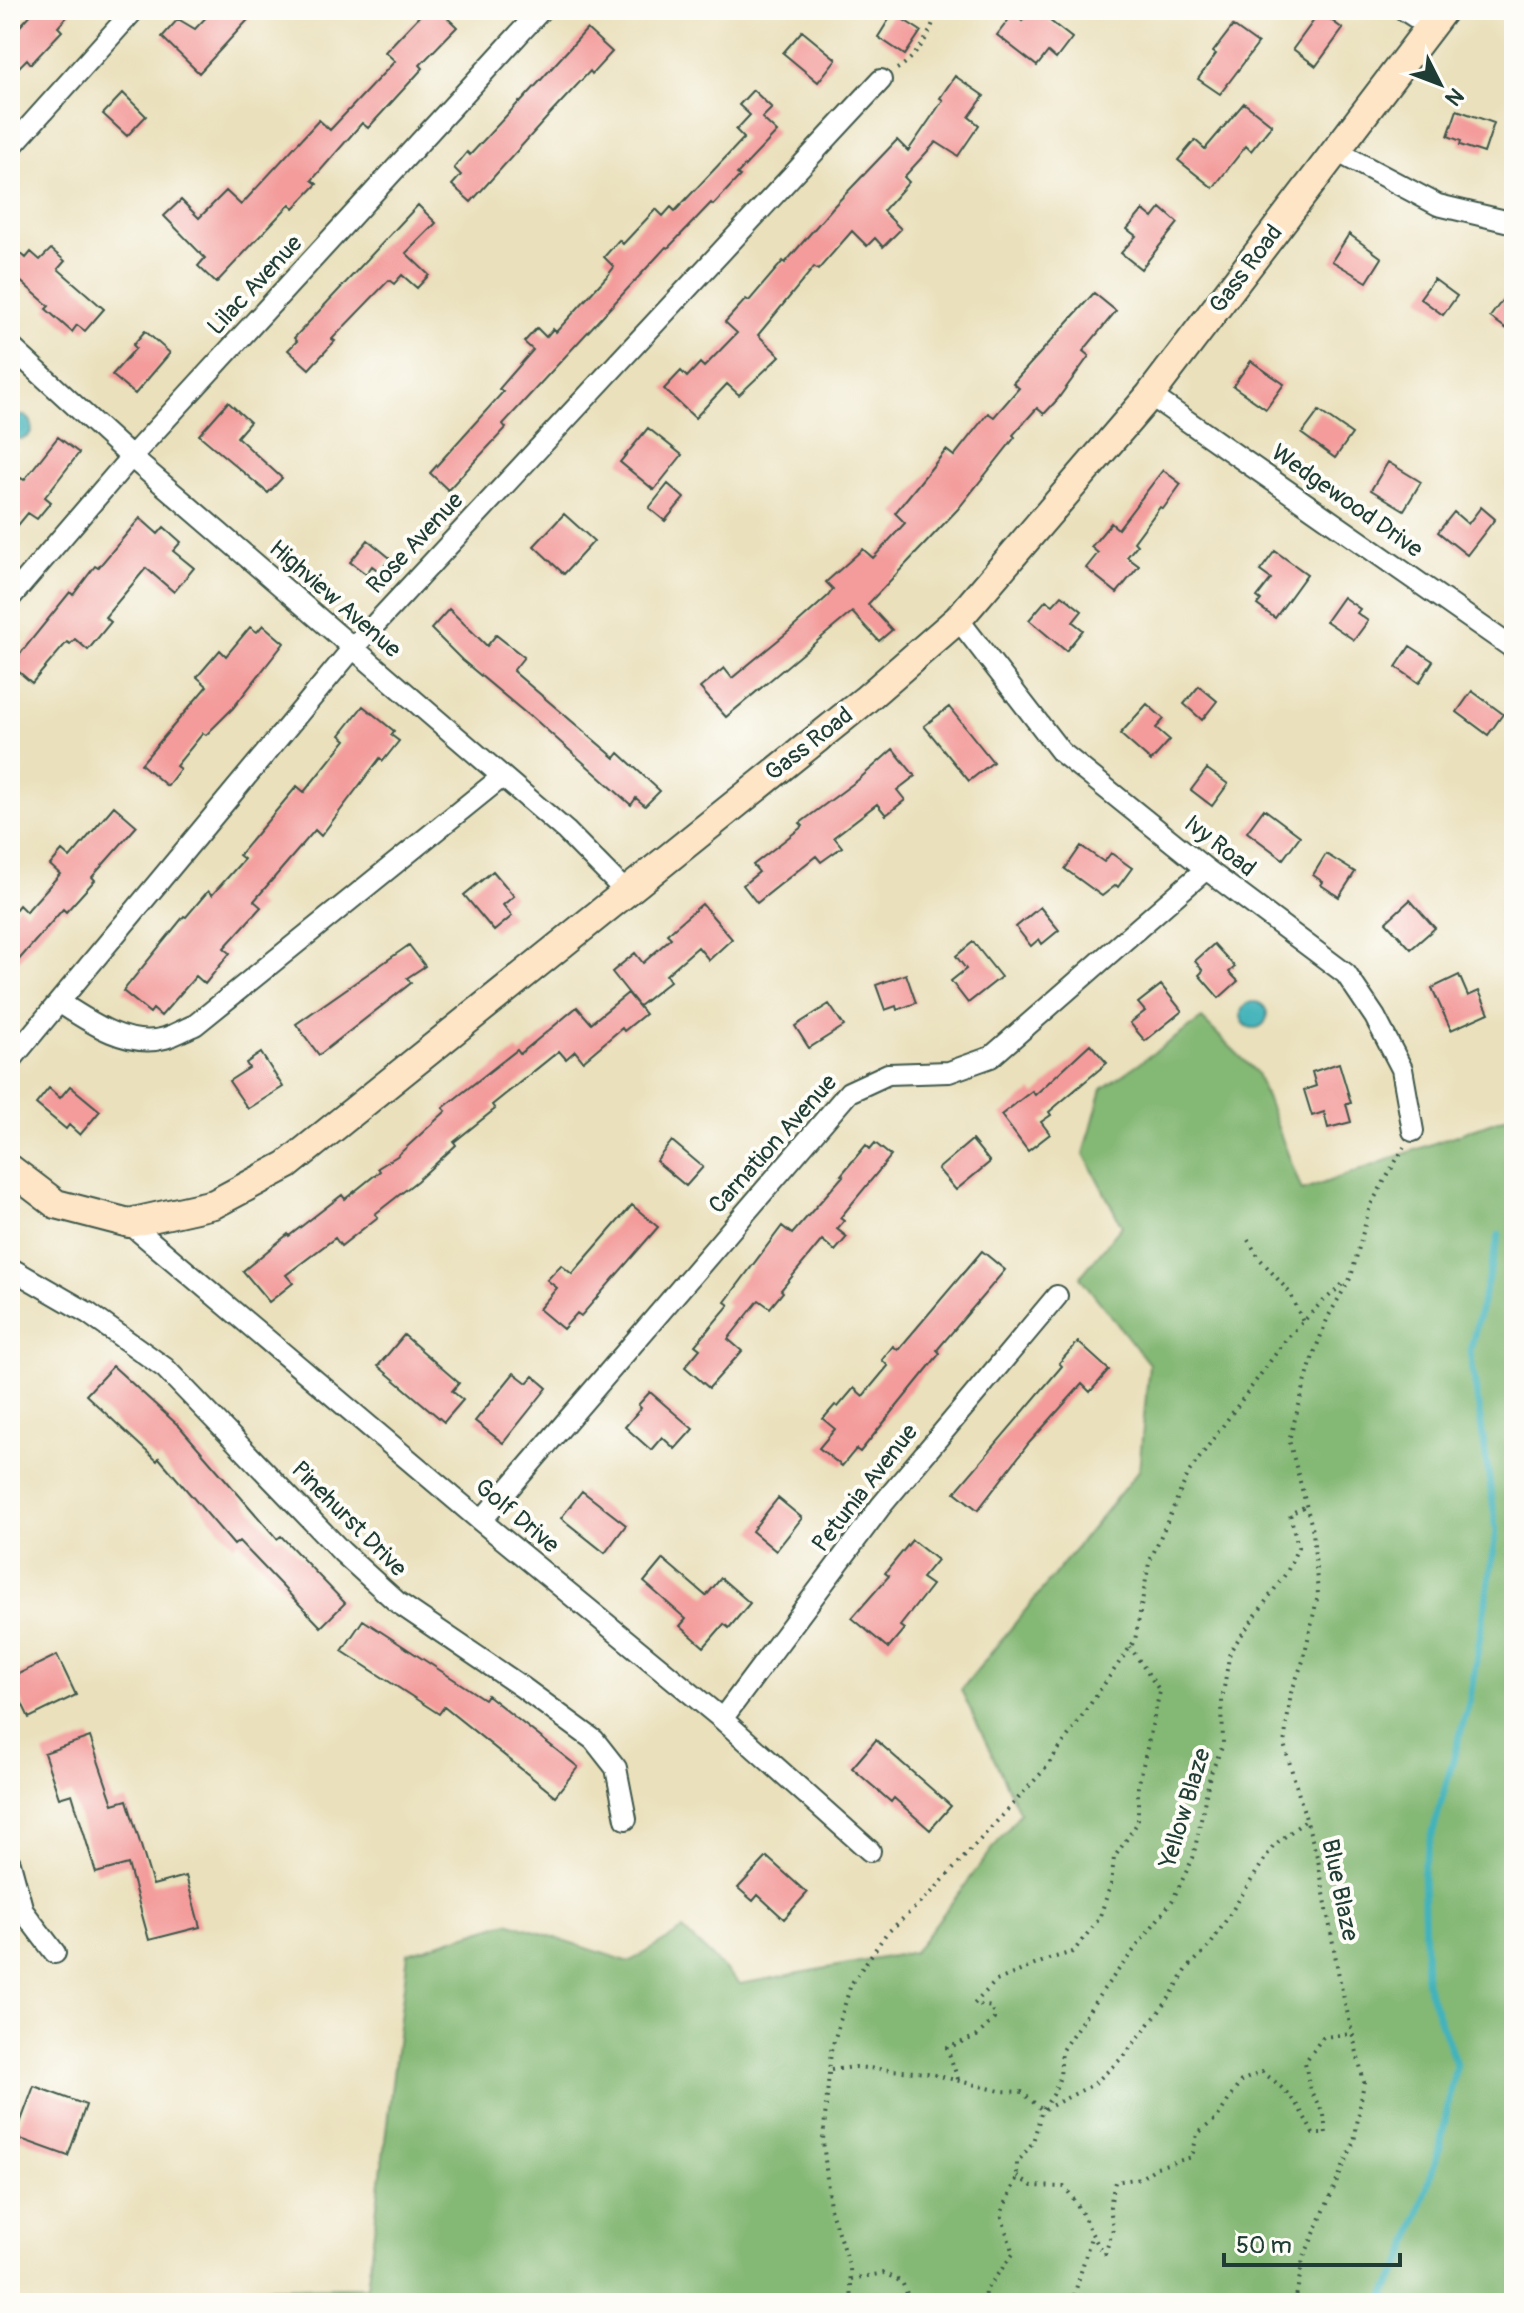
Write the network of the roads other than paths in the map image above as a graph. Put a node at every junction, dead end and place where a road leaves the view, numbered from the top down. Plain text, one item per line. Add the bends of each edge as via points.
1 (134, 10) edge
2 (541, 10) edge
3 (1404, 10) edge
4 (1436, 19) edge
5 (881, 80) road end
6 (10, 148) edge
7 (1336, 151) junction
8 (1514, 223) edge
9 (10, 346) edge
10 (1150, 395) junction
11 (131, 457) junction
12 (10, 598) edge
13 (958, 619) junction
14 (353, 648) junction
15 (1514, 649) edge
16 (502, 777) junction
17 (1206, 869) junction
18 (625, 891) junction
19 (59, 1002) junction
20 (10, 1061) edge
21 (1413, 1131) road end
22 (10, 1169) edge
23 (129, 1223) junction
24 (10, 1268) edge
25 (1057, 1296) dead end
26 (481, 1521) junction
27 (722, 1719) junction
28 (626, 1819) dead end
29 (870, 1851) dead end
30 (10, 1863) edge
31 (55, 1953) dead end

1 - 6 street
2 - 11 street, Lilac Avenue
3 - 4 street
4 - 7 street, Gass Road
5 - 14 street, Rose Avenue
7 - 8 street via 1438,205
7 - 10 street, Gass Road
9 - 11 street, Highview Avenue
10 - 13 street, Gass Road
10 - 15 street, Wedgewood Drive
11 - 12 street, Lilac Avenue
11 - 14 street, Highview Avenue
13 - 17 street, Ivy Road via 1061,752
13 - 18 street, Gass Road
14 - 16 street, Highview Avenue
14 - 19 street, Rose Avenue
16 - 18 street, Highview Avenue
16 - 19 street via 195,1025 163,1039 134,1039 95,1026
17 - 21 street, Ivy Road via 1346,974 1402,1069
17 - 26 street, Carnation Avenue via 991,1057 949,1072 888,1074 849,1092
18 - 23 street, Gass Road via 287,1165 214,1204
19 - 20 street, Rose Avenue
22 - 23 street, Gass Road via 56,1204
23 - 26 street, Golf Drive
24 - 28 street, Pinehurst Drive via 88,1313 165,1368 397,1602 594,1740 616,1768
25 - 27 street, Petunia Avenue via 881,1506
26 - 27 street, Golf Drive
27 - 29 street, Golf Drive
30 - 31 street via 23,1911

